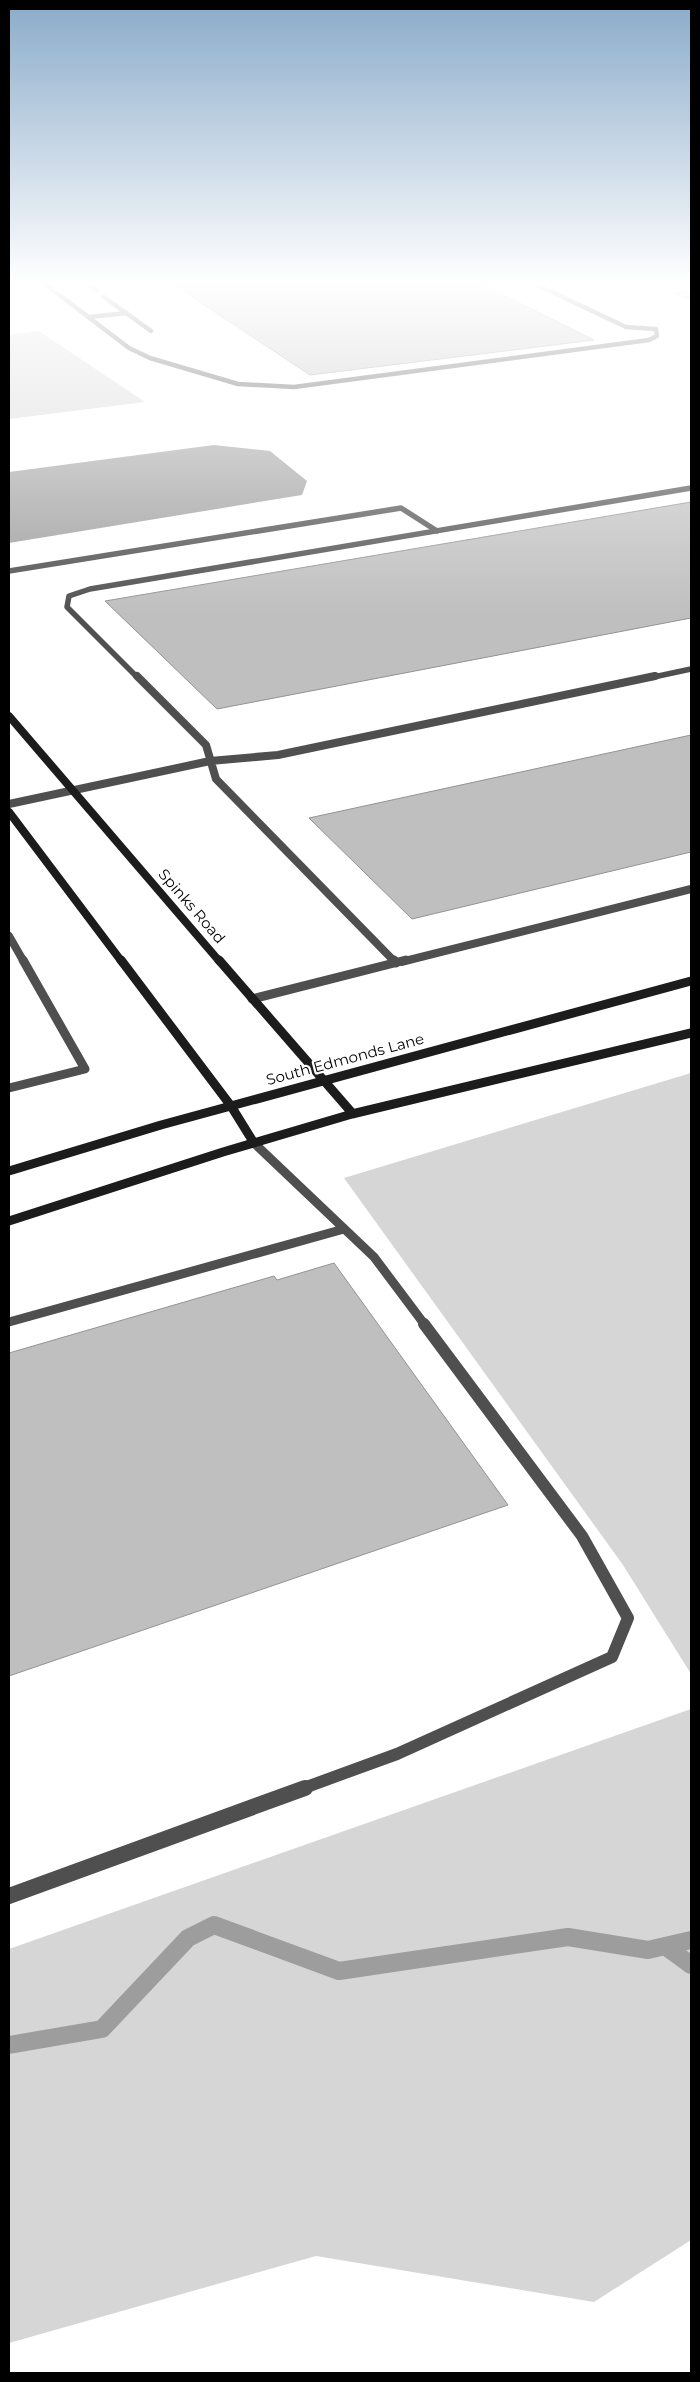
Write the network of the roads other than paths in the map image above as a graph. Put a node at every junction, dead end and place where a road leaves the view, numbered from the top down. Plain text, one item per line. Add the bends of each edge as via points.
1 (691, 488) edge
2 (437, 531) junction
3 (9, 571) edge
4 (691, 669) edge
5 (9, 716) edge
6 (210, 761) junction
7 (72, 790) junction
8 (9, 804) edge
9 (9, 812) edge
10 (691, 889) edge
11 (9, 936) edge
12 (396, 963) junction
13 (691, 982) edge
14 (252, 999) junction
15 (691, 1033) edge
16 (322, 1081) junction
17 (9, 1088) edge
18 (232, 1106) junction
19 (353, 1114) junction
20 (254, 1143) junction
21 (9, 1171) edge
22 (9, 1221) edge
23 (344, 1229) junction
24 (9, 1322) edge
25 (9, 1896) edge

1 - 2 lane
2 - 3 lane via 401,508
2 - 6 lane via 70,596 67,607 206,745
4 - 6 lane via 278,755
5 - 7 main road, Spinks Road
6 - 7 lane
6 - 12 lane via 216,779
7 - 8 lane
7 - 14 main road, Spinks Road
9 - 18 main road
10 - 12 lane
11 - 17 lane via 85,1069
12 - 14 lane
13 - 16 main road, South Edmonds Lane
14 - 16 main road, Spinks Road
15 - 19 main road via 624,1052
16 - 18 main road, South Edmonds Lane
16 - 19 main road, Spinks Road
18 - 20 main road
18 - 21 main road, South Edmonds Lane
19 - 20 main road
20 - 22 main road
20 - 23 lane
23 - 24 lane
23 - 25 lane via 374,1257 582,1536 628,1618 612,1657 397,1754

